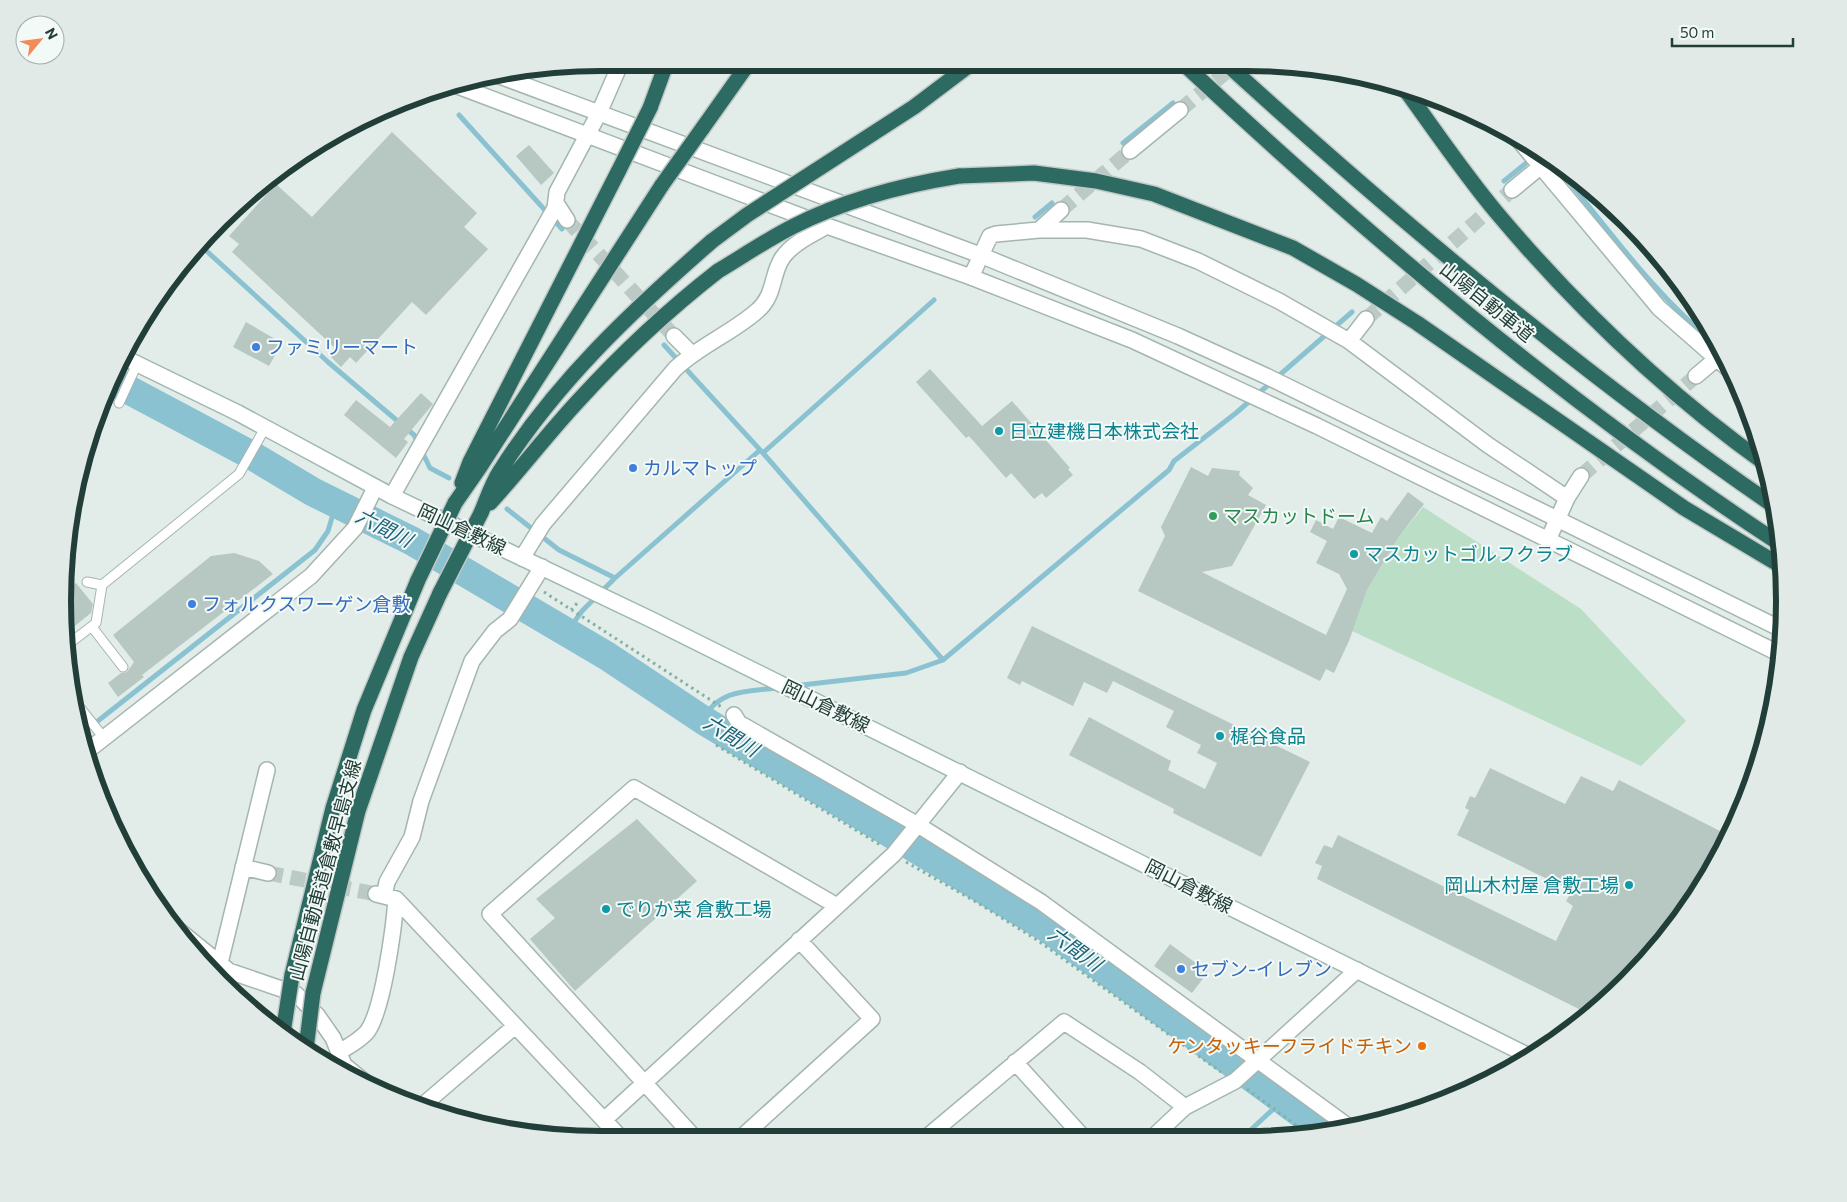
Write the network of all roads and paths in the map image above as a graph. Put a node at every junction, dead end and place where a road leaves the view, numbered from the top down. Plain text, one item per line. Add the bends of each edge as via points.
1 (617, 71) edge
2 (664, 71) edge
3 (743, 71) edge
4 (962, 71) edge
5 (1191, 71) edge
6 (1234, 71) edge
7 (509, 79) edge
8 (465, 89) edge
9 (1411, 98) edge
10 (1180, 110) tunnel mouth
11 (599, 113) junction
12 (588, 135) junction
13 (1130, 152) tunnel mouth
14 (1535, 158) edge
15 (1542, 163) edge
16 (1512, 190) tunnel mouth
17 (556, 205) junction
18 (1061, 210) tunnel mouth
19 (567, 220) tunnel mouth
20 (827, 226) junction
21 (1039, 230) junction
22 (980, 255) junction
23 (971, 277) junction
24 (1366, 319) tunnel mouth
25 (1338, 334) junction
26 (674, 336) tunnel mouth
27 (1711, 348) edge
28 (690, 355) junction
29 (1716, 358) edge
30 (128, 363) edge
31 (135, 370) junction
32 (1696, 376) tunnel mouth
33 (119, 403) dead end
34 (261, 434) junction
35 (1756, 458) edge
36 (1581, 476) tunnel mouth
37 (373, 493) junction
38 (392, 496) junction
39 (1567, 498) junction
40 (1766, 501) edge
41 (454, 503) junction
42 (481, 513) junction
43 (1558, 519) junction
44 (1772, 538) edge
45 (1548, 540) junction
46 (522, 558) junction
47 (1775, 562) edge
48 (542, 567) junction
49 (88, 582) dead end
50 (102, 585) junction
51 (529, 589) junction
52 (1775, 625) edge
53 (92, 626) junction
54 (73, 641) edge
55 (1773, 651) edge
56 (123, 667) dead end
57 (83, 712) edge
58 (729, 712) joint
59 (97, 729) junction
60 (90, 743) edge
61 (716, 745) dead end
62 (267, 770) dead end
63 (960, 772) junction
64 (916, 828) junction
65 (895, 853) junction
66 (243, 867) junction
67 (268, 874) tunnel mouth
68 (385, 896) junction
69 (836, 906) junction
70 (799, 940) junction
71 (202, 949) edge
72 (220, 963) junction
73 (1357, 970) junction
74 (285, 1025) edge
75 (515, 1026) junction
76 (307, 1041) edge
77 (339, 1052) junction
78 (1522, 1053) edge
79 (1016, 1062) junction
80 (1256, 1062) junction
81 (344, 1064) edge
82 (1235, 1081) junction
83 (646, 1084) junction
84 (427, 1102) edge
85 (1185, 1107) junction
86 (604, 1120) junction
87 (1341, 1122) edge
88 (1300, 1128) edge
89 (614, 1131) edge
90 (688, 1131) edge
91 (749, 1131) edge
92 (945, 1131) edge
93 (1077, 1131) edge
94 (1159, 1131) edge

1 - 11 street
2 - 41 highway, bridge via 650,108 470,462
3 - 41 highway, bridge via 662,185
4 - 42 highway, bridge via 914,107 712,241 621,324 551,399 499,472
5 - 44 highway, 山陽自動車道 via 1263,138 1495,335 1693,485
6 - 40 highway, 山陽自動車道 via 1333,161 1555,346
7 - 11 street
8 - 12 street
9 - 35 highway via 1496,212 1598,324 1719,430
10 - 13 street
11 - 12 street
11 - 22 street
12 - 17 street via 557,192
12 - 20 street
14 - 16 street
15 - 27 street via 1659,308
17 - 19 street
17 - 38 street
18 - 21 street
20 - 23 street
20 - 28 street via 802,240 783,257 770,294 757,311
21 - 22 street via 990,236
21 - 25 street via 1087,230 1141,239 1198,261
22 - 23 street
22 - 43 street via 1178,336 1266,376
23 - 45 street via 1132,340
24 - 25 street
25 - 39 street via 1488,445
26 - 28 street
28 - 46 street via 543,524
29 - 32 street
30 - 31 street, 岡山倉敷線
31 - 33 lane
31 - 34 street, 岡山倉敷線
34 - 37 street, 岡山倉敷線
34 - 50 lane via 239,474
36 - 39 street
37 - 38 street, 岡山倉敷線
37 - 59 street via 355,528 311,576
38 - 46 street, 岡山倉敷線
39 - 43 street
41 - 74 highway, 山陽自動車道倉敷早島支線, bridge via 364,710 333,808 292,975
42 - 47 highway, bridge via 579,399 678,302 718,271 794,226 852,202 917,183 959,176 1034,173 1096,181 1154,194 1293,248 1409,318 1684,508
42 - 76 highway, 山陽自動車道倉敷早島支線, bridge via 411,657 358,811 313,993
43 - 45 street
43 - 52 street
45 - 55 street
46 - 48 street, 岡山倉敷線
48 - 51 street
48 - 63 street, 岡山倉敷線
49 - 50 lane
50 - 53 lane via 96,623
51 - 58 path via 575,612
51 - 68 street via 510,619 495,631 472,662 421,801 412,836 387,882
53 - 54 lane
53 - 56 lane
57 - 59 lane
58 - 64 street via 739,723
59 - 60 street
61 - 65 path
62 - 66 street
63 - 64 street
63 - 73 street, 岡山倉敷線
64 - 65 street
64 - 80 street via 1041,902
65 - 69 street
65 - 82 path via 1038,940
66 - 67 street
66 - 72 street
68 - 75 street
68 - 77 street via 394,936 376,1013 368,1030 357,1042
69 - 70 street
69 - 83 street via 634,788 490,914
70 - 83 street
70 - 91 street via 872,1019
71 - 72 street
72 - 77 street via 230,971 296,994 317,1015
73 - 78 street, 岡山倉敷線
73 - 80 street
75 - 84 street
75 - 86 street
77 - 81 street
79 - 85 street via 1064,1022 1140,1072
79 - 92 street
79 - 93 street
80 - 82 street
80 - 87 street
82 - 85 street
82 - 88 path
83 - 86 street
83 - 90 street
85 - 94 street
86 - 89 street

